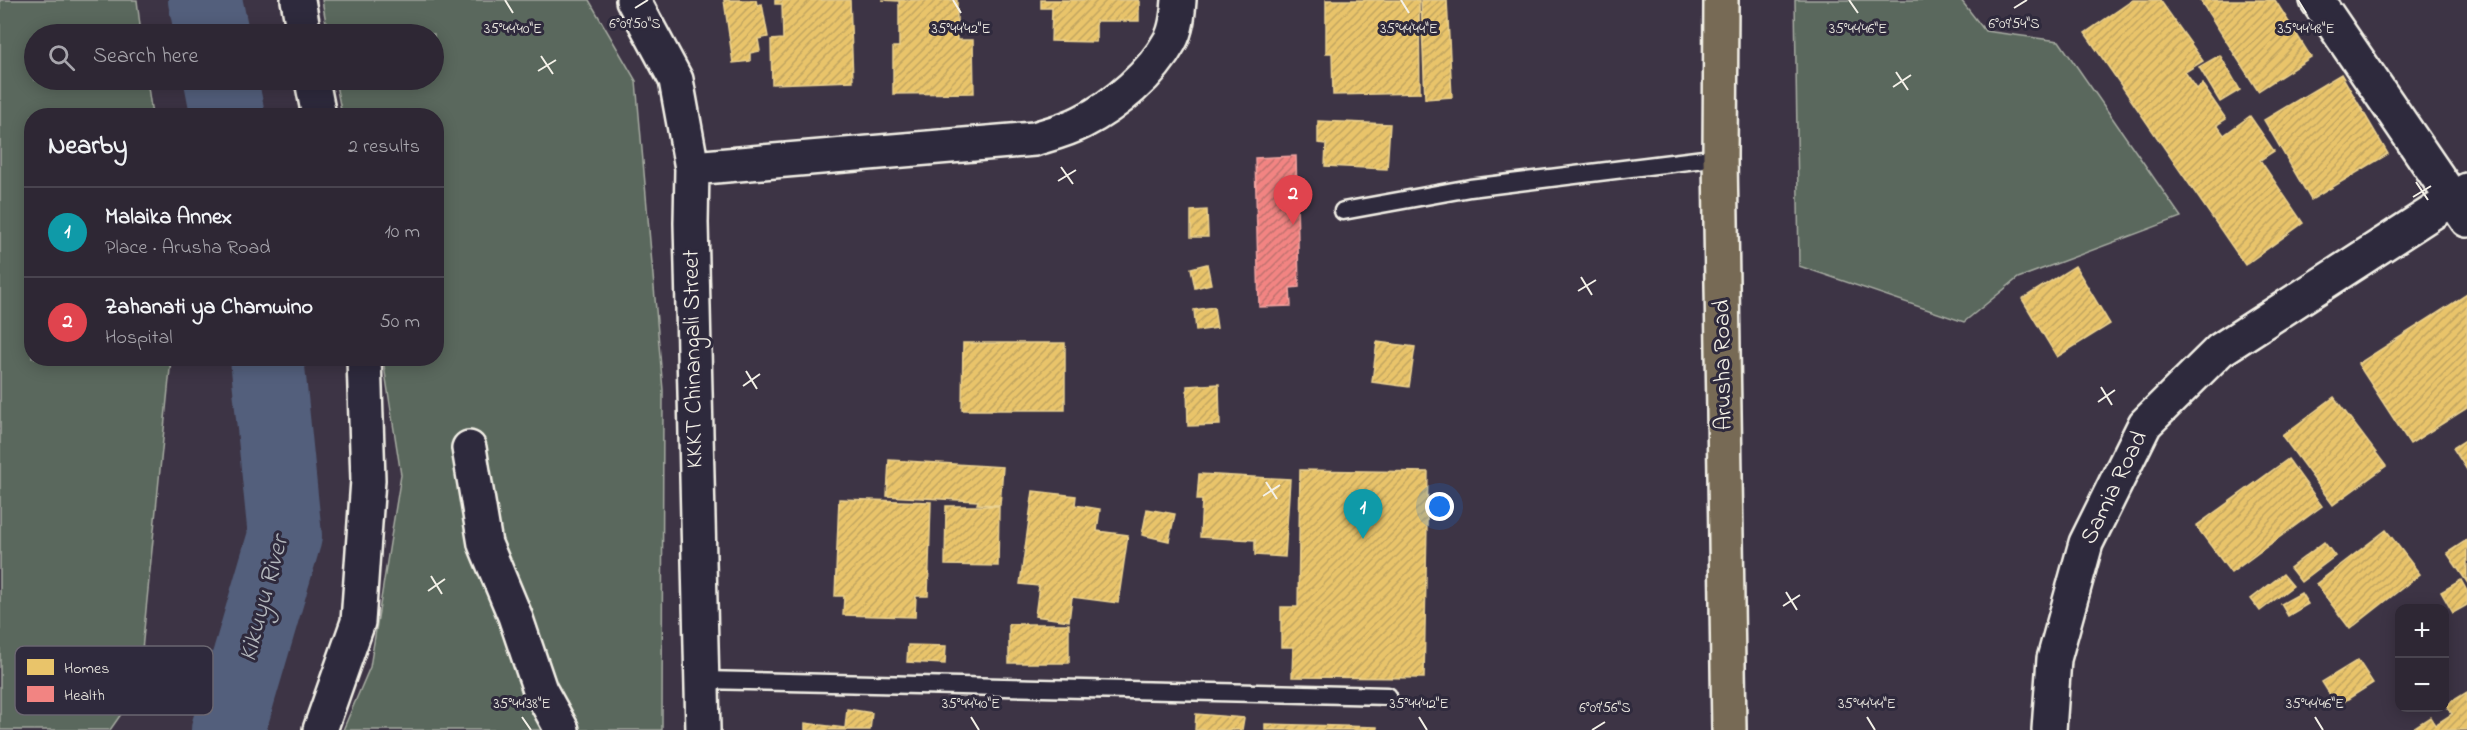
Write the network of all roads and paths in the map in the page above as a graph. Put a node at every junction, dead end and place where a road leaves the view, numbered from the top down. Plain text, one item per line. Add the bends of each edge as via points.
1 (298, 0) edge
2 (633, 0) edge
3 (1179, 0) edge
4 (1721, 0) edge
5 (2317, 0) edge
6 (302, 24) edge
7 (314, 90) edge
8 (317, 108) edge
9 (1720, 157) junction
10 (692, 168) junction
11 (2462, 203) edge
12 (1343, 211) dead end
13 (364, 366) edge
14 (469, 448) dead end
15 (702, 680) junction
16 (1388, 696) dead end
17 (320, 730) edge
18 (562, 730) edge
19 (703, 730) edge
20 (1729, 730) edge
21 (2049, 730) edge

1 - 6 street
2 - 10 street, KKKT Chinangali Street via 676,80
3 - 10 street via 1171,40 1148,71 1112,104 1081,123 1053,133 1034,139
4 - 9 highway, Arusha Road
5 - 11 street
7 - 8 street
9 - 12 lane via 1470,188
9 - 20 highway, Arusha Road
10 - 15 street, KKKT Chinangali Street
11 - 21 street, Samia Road via 2220,350 2145,424 2086,543 2054,659
13 - 17 street via 368,480 358,622
14 - 18 street via 485,544 540,690
15 - 16 lane
15 - 19 street, KKKT Chinangali Street

